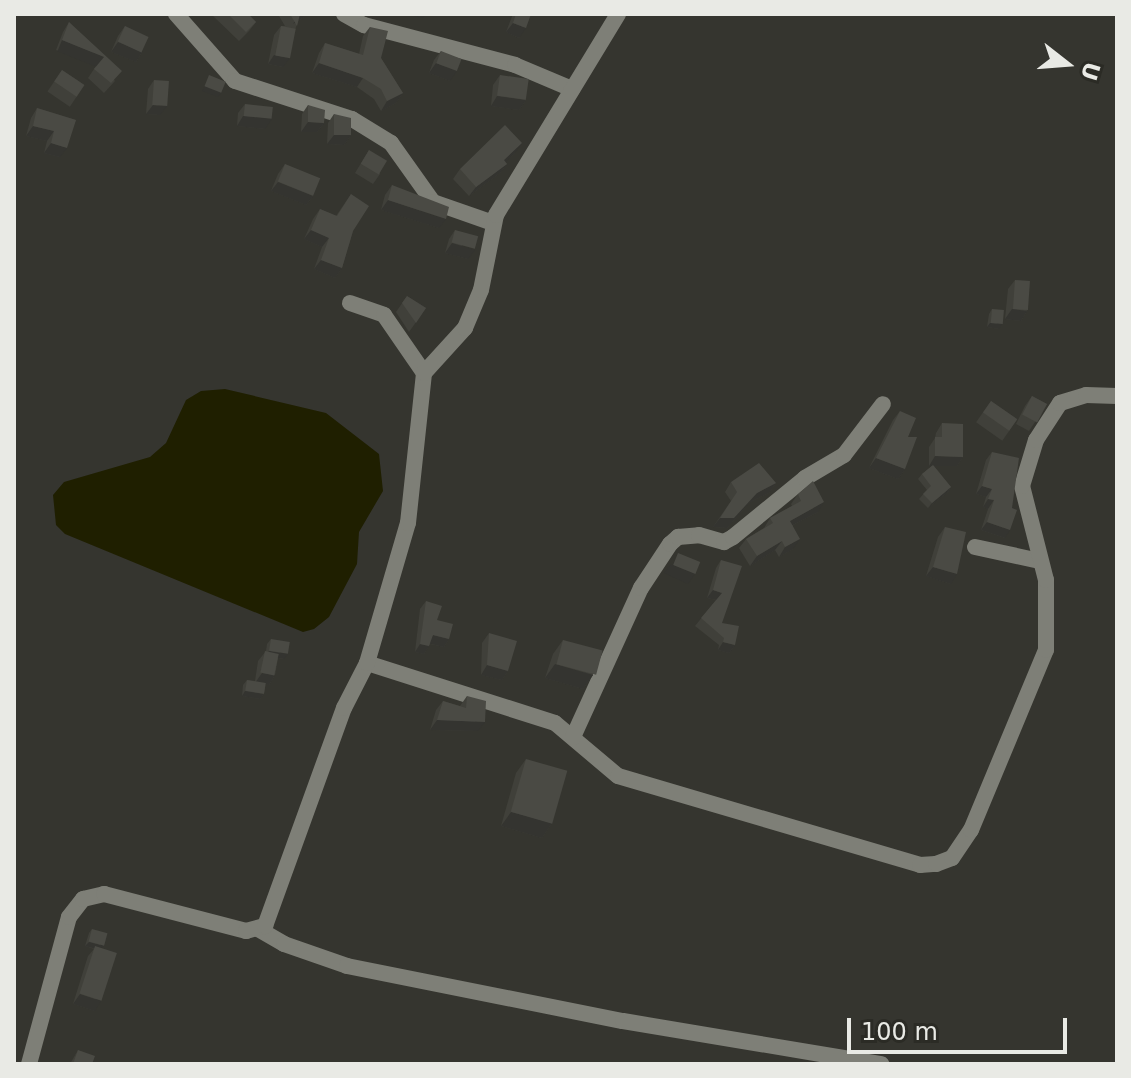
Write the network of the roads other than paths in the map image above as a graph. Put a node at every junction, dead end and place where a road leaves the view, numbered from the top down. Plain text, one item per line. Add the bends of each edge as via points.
1 (176, 14) edge
2 (344, 14) edge
3 (618, 14) edge
4 (572, 89) junction
5 (493, 223) junction
6 (350, 303) dead end
7 (424, 373) junction
8 (1117, 396) edge
9 (883, 404) dead end
10 (975, 547) dead end
11 (1040, 561) junction
12 (367, 663) junction
13 (573, 737) junction
14 (260, 930) junction
15 (29, 1064) edge
16 (881, 1064) edge

1 - 5 street via 235,81 352,119 391,143 433,202
2 - 4 street via 364,25 515,65
3 - 4 street
4 - 5 street
5 - 7 street via 472,313 457,339
6 - 7 street via 384,315
7 - 12 street via 408,523
8 - 11 street via 1086,395 1060,403 1036,440 1022,486
9 - 13 street via 844,455 805,478 733,537 724,542 699,535 678,537 670,544 641,588
10 - 11 street
11 - 13 street via 1050,607 1046,650 971,830 952,858 920,865 618,776
12 - 13 street via 528,713
12 - 14 street via 344,708
14 - 15 street via 246,931 104,894 83,899 69,917
14 - 16 street via 347,966 623,1021

